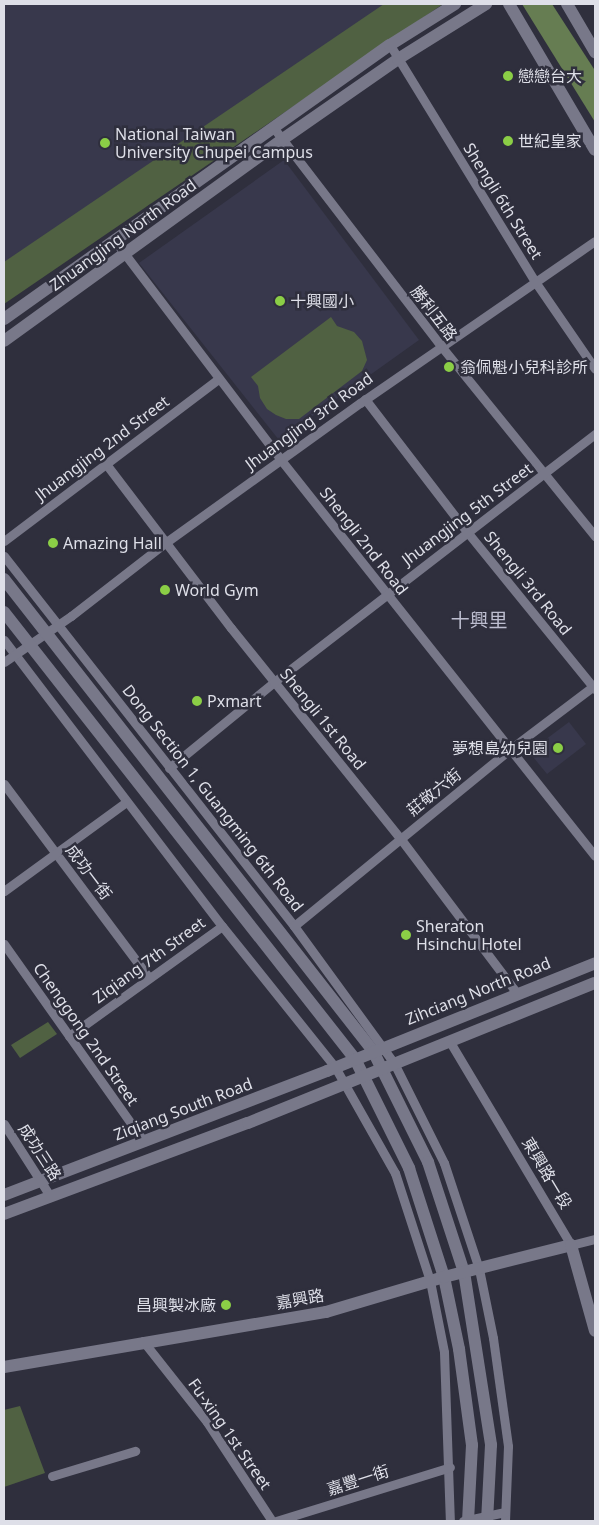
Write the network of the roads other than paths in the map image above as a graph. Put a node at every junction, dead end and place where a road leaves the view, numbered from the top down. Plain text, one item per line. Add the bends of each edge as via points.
1 (455, 4) edge
2 (486, 4) edge
3 (509, 4) edge
4 (566, 4) edge
5 (390, 46) junction
6 (595, 52) edge
7 (398, 60) junction
8 (273, 127) junction
9 (283, 139) junction
10 (595, 150) edge
11 (114, 241) junction
12 (595, 241) edge
13 (124, 253) junction
14 (536, 283) junction
15 (4, 319) edge
16 (4, 342) edge
17 (441, 346) junction
18 (595, 369) edge
19 (218, 379) junction
20 (365, 400) junction
21 (595, 434) edge
22 (281, 460) junction
23 (106, 464) junction
24 (544, 474) junction
25 (468, 534) junction
26 (595, 536) edge
27 (4, 541) edge
28 (165, 543) junction
29 (4, 556) edge
30 (4, 579) edge
31 (387, 594) junction
32 (4, 612) edge
33 (57, 625) junction
34 (46, 633) junction
35 (4, 640) edge
36 (28, 644) junction
37 (16, 654) junction
38 (4, 662) edge
39 (274, 682) junction
40 (595, 687) edge
41 (509, 750) junction
42 (169, 768) junction
43 (4, 784) edge
44 (126, 802) junction
45 (400, 838) junction
46 (55, 852) junction
47 (595, 856) edge
48 (4, 890) edge
49 (222, 926) junction
50 (294, 926) junction
51 (4, 944) edge
52 (595, 963) edge
53 (149, 978) junction
54 (595, 983) edge
55 (517, 993) junction
56 (69, 1036) junction
57 (450, 1042) junction
58 (379, 1048) junction
59 (355, 1059) junction
60 (394, 1062) junction
61 (335, 1067) junction
62 (381, 1069) junction
63 (363, 1075) junction
64 (344, 1082) junction
65 (4, 1124) edge
66 (144, 1142) junction
67 (42, 1181) junction
68 (4, 1195) edge
69 (50, 1196) junction
70 (4, 1214) edge
71 (595, 1239) edge
72 (571, 1245) junction
73 (479, 1269) junction
74 (464, 1272) junction
75 (444, 1277) junction
76 (430, 1281) junction
77 (595, 1331) edge
78 (143, 1341) junction
79 (4, 1366) edge
80 (135, 1452) dead end
81 (450, 1467) junction
82 (52, 1476) dead end
83 (505, 1517) edge
84 (488, 1518) edge
85 (272, 1521) edge
86 (276, 1521) edge
87 (450, 1521) edge
88 (467, 1521) edge

1 - 5 main road, Zhuangjing North Road
2 - 7 main road, Zhuangjing North Road
3 - 10 main road
4 - 6 main road
5 - 7 street, Shengli 6th Street
5 - 8 main road, Zhuangjing North Road
7 - 9 main road, Zhuangjing North Road
7 - 14 street, Shengli 6th Street
8 - 9 street, 勝利五路
8 - 11 main road, Zhuangjing North Road
9 - 13 main road, Zhuangjing North Road
9 - 17 street, 勝利五路
11 - 13 street, Shengli 2nd Road
11 - 15 main road, Zhuangjing North Road
12 - 14 street, Jhuangjing 3rd Road
13 - 16 main road, Zhuangjing North Road
13 - 19 street, Shengli 2nd Road
14 - 17 street, Jhuangjing 3rd Road
14 - 18 street, Shengli 6th Street
17 - 20 street, Jhuangjing 3rd Road
17 - 24 street, 勝利五路
19 - 22 street, Shengli 2nd Road
19 - 23 street, Jhuangjing 2nd Street
20 - 22 street, Jhuangjing 3rd Road
20 - 25 street, Shengli 3rd Road
21 - 24 street, Jhuangjing 5th Street
22 - 28 street, Jhuangjing 3rd Road
22 - 31 street, Shengli 2nd Road
23 - 27 street, Jhuangjing 2nd Street
23 - 28 street, Shengli 1st Road
24 - 25 street, Jhuangjing 5th Street
24 - 26 street, 勝利五路
25 - 31 street, Jhuangjing 5th Street
25 - 40 street, Shengli 3rd Road
28 - 33 street, Jhuangjing 3rd Road
28 - 39 street, Shengli 1st Road
29 - 33 street, Dong Section 1, Guangming 6th Road
30 - 34 main road, Dong Section 1, Guangming 6th Road
31 - 39 street, Jhuangjing 5th Street
31 - 41 street, Shengli 2nd Road
32 - 36 main road
33 - 34 street, Jhuangjing 3rd Road
33 - 42 street, Dong Section 1, Guangming 6th Road
34 - 36 street, Jhuangjing 3rd Road
34 - 58 main road, Dong Section 1, Guangming 6th Road
35 - 37 street
36 - 37 street, Jhuangjing 3rd Road
36 - 59 main road
37 - 38 street, Jhuangjing 3rd Road
37 - 44 street
39 - 42 street, Jhuangjing 5th Street
39 - 45 street, Shengli 1st Road
40 - 41 street, 莊敬六街
41 - 45 street, 莊敬六街
41 - 47 street, Shengli 2nd Road
42 - 50 street, Dong Section 1, Guangming 6th Road
43 - 46 street, 成功一街
44 - 46 street
44 - 49 street
45 - 50 street, 莊敬六街
45 - 55 street, Shengli 1st Road
46 - 48 street
46 - 53 street, 成功一街
49 - 53 street, Ziqiang 7th Street
49 - 61 street
50 - 58 street, Dong Section 1, Guangming 6th Road
51 - 56 street, Chenggong 2nd Street
52 - 55 main road, Zihciang North Road
53 - 56 street, Ziqiang 7th Street
54 - 57 main road
55 - 58 main road, Zihciang North Road
56 - 66 street, Chenggong 2nd Street
57 - 60 main road
57 - 72 street, 東興路一段
58 - 59 main road, Ziqiang South Road
58 - 60 street, Dong Section 1, Guangming 6th Road
58 - 62 main road, Dong Section 1, Guangming 6th Road
59 - 61 main road, Ziqiang South Road
59 - 63 main road
60 - 62 main road
60 - 73 street, Dong Section 1, Guangming 6th Road via 444,1163
61 - 64 street
61 - 66 main road, Ziqiang South Road
62 - 63 main road
62 - 74 main road, Dong Section 1, Guangming 6th Road via 428,1162
63 - 64 main road
63 - 75 main road via 409,1168
64 - 69 main road via 248,1123
64 - 76 street via 396,1173
65 - 67 street, 成功三路
66 - 67 main road, Ziqiang South Road
67 - 68 main road, Ziqiang South Road
67 - 69 street, 成功三路
69 - 70 main road
71 - 72 street, 嘉興路
72 - 73 main road, 嘉興路
72 - 77 main road, 東興路一段
73 - 74 main road, 嘉興路
73 - 83 street, Dong Section 1, Guangming 6th Road via 494,1338 508,1446
74 - 75 main road, 嘉興路
74 - 84 main road, Dong Section 1, Guangming 6th Road via 490,1445
75 - 76 main road, 嘉興路
75 - 88 main road via 472,1445
76 - 78 main road, 嘉興路 via 326,1312
76 - 81 street via 444,1352
78 - 79 main road, 嘉興路
78 - 85 street, Fu-xing 1st Street via 207,1422
80 - 82 street
81 - 86 street, 嘉豐一街
81 - 87 street
83 - 84 street
84 - 88 street

